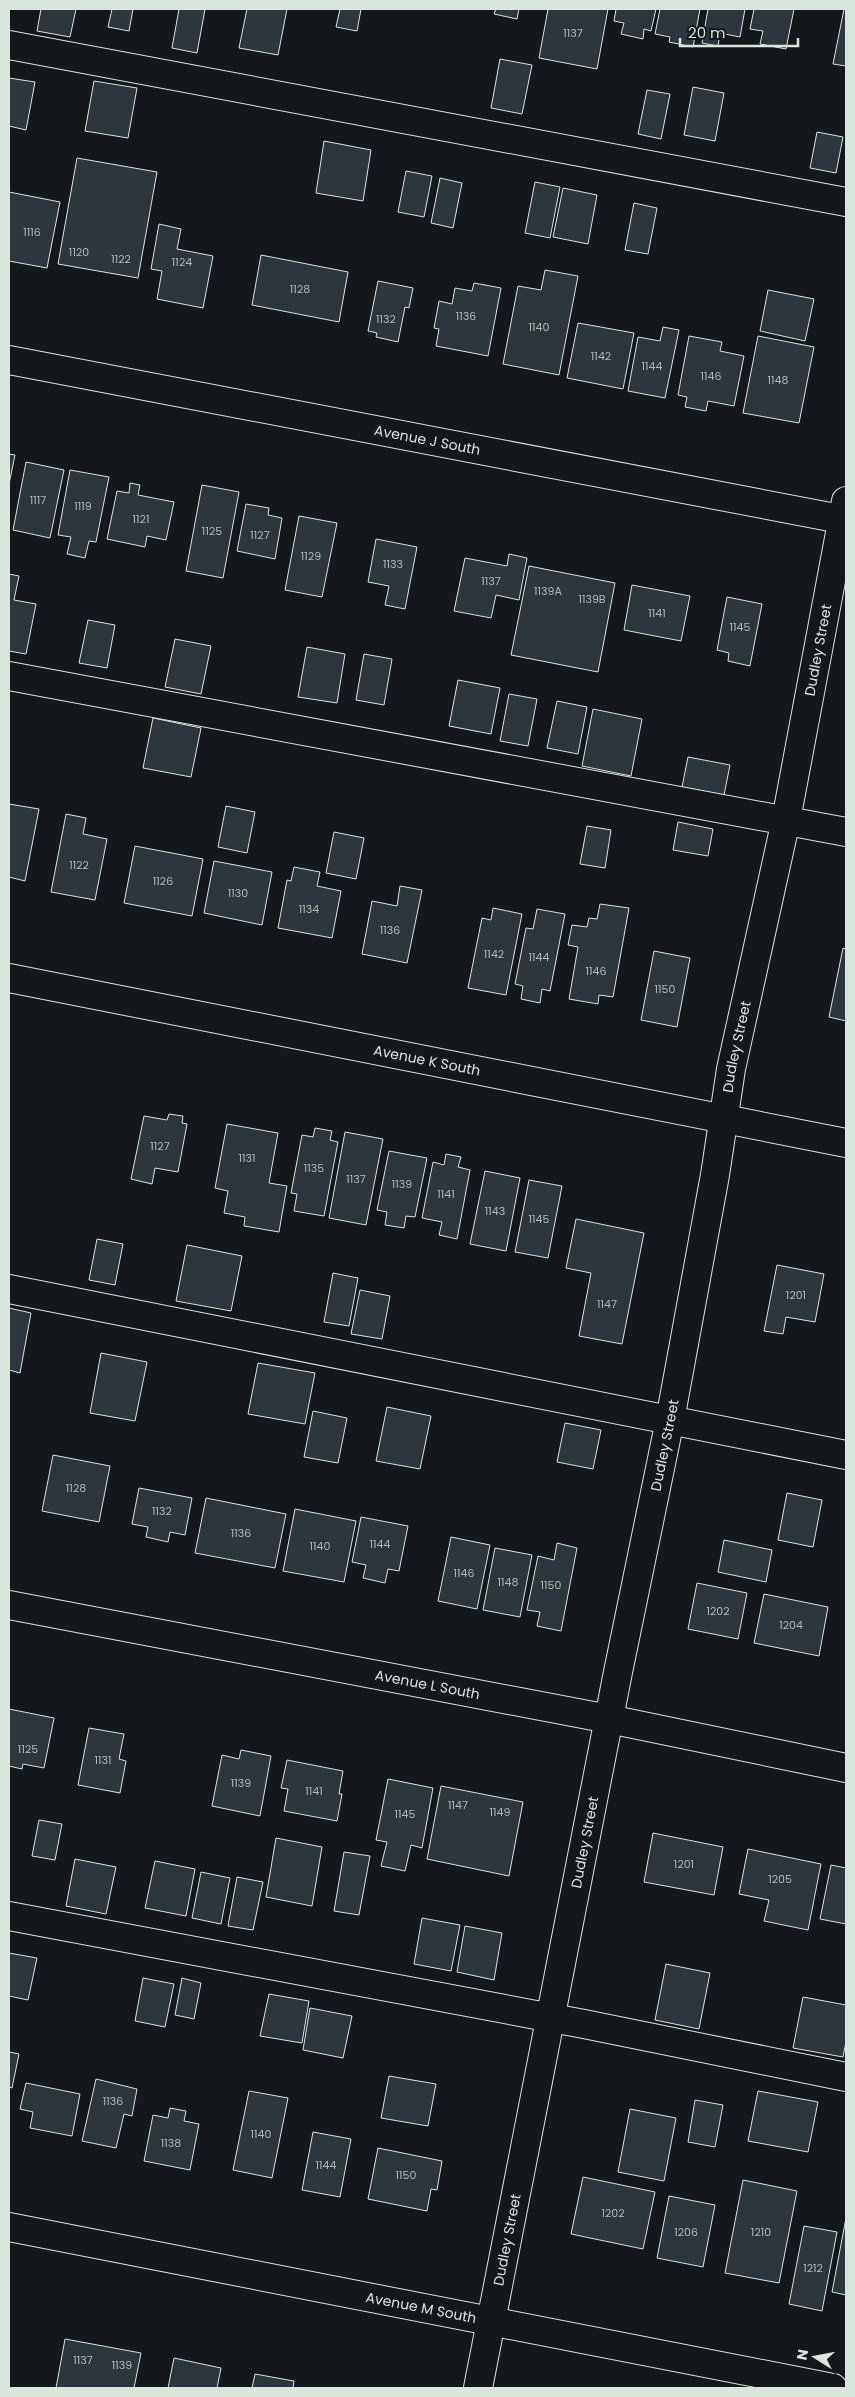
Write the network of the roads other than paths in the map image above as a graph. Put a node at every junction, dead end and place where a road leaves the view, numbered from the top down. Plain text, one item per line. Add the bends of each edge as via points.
1 (9, 46) edge
2 (846, 202) edge
3 (9, 360) edge
4 (845, 513) edge
5 (9, 676) edge
6 (786, 820) junction
7 (846, 832) edge
8 (9, 978) edge
9 (725, 1120) junction
10 (846, 1143) edge
11 (9, 1289) edge
12 (670, 1420) junction
13 (846, 1455) edge
14 (9, 1605) edge
15 (610, 1719) junction
16 (846, 1768) edge
17 (9, 1916) edge
18 (551, 2018) junction
19 (846, 2077) edge
20 (9, 2227) edge
21 (491, 2321) junction
22 (478, 2388) edge
23 (833, 2388) edge

1 - 2 street
3 - 4 street, Avenue J South
4 - 6 street, Dudley Street
5 - 6 street
6 - 7 street
6 - 9 street, Dudley Street via 731,1069
8 - 9 street, Avenue K South
9 - 10 street, Avenue K South
9 - 12 street, Dudley Street
11 - 12 street
12 - 13 street
12 - 15 street, Dudley Street
14 - 15 street, Avenue L South
15 - 16 street, Avenue L South
15 - 18 street, Dudley Street
17 - 18 street
18 - 19 street
18 - 21 street, Dudley Street
20 - 21 street, Avenue M South
21 - 22 street, Dudley Street
21 - 23 street, Avenue M South

